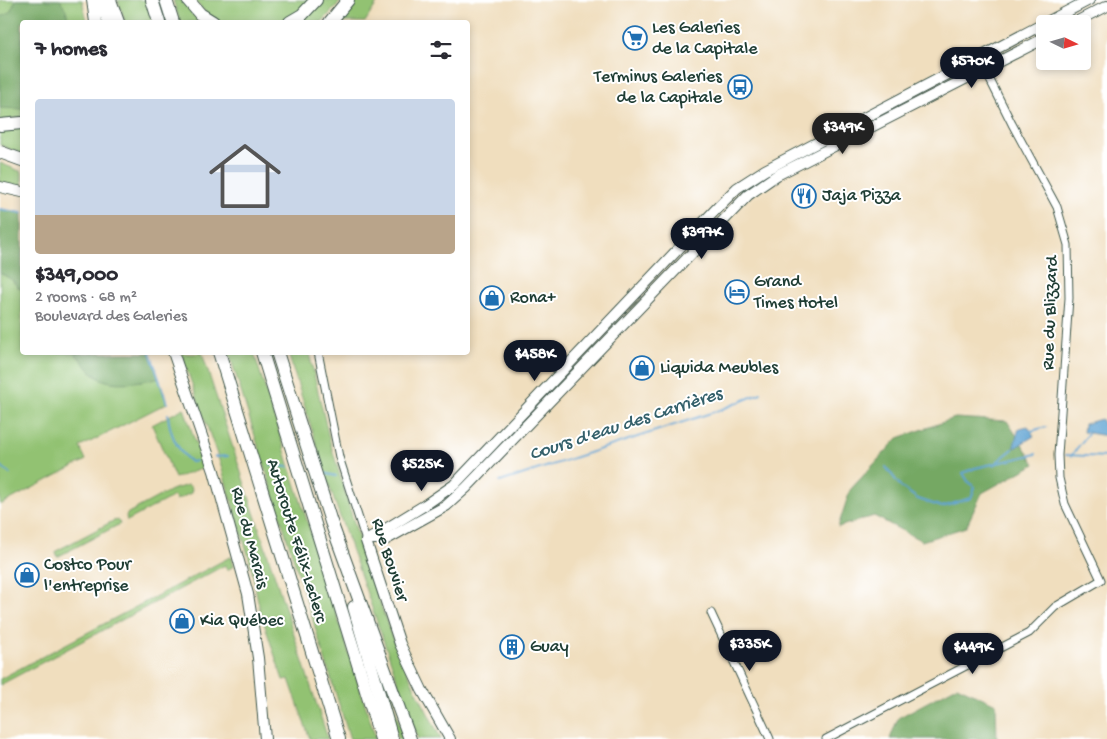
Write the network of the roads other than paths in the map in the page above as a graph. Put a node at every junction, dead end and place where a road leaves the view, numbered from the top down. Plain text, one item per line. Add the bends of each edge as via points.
1 (94, 0) edge
2 (101, 0) edge
3 (110, 0) edge
4 (152, 0) edge
5 (166, 0) edge
6 (188, 0) edge
7 (316, 0) edge
8 (348, 0) edge
9 (1089, 0) edge
10 (1107, 6) edge
11 (1090, 15) edge
12 (96, 20) edge
13 (108, 20) edge
14 (117, 20) edge
15 (158, 20) edge
16 (172, 20) edge
17 (210, 20) edge
18 (294, 20) edge
19 (332, 20) edge
20 (1036, 43) edge
21 (979, 58) junction
22 (985, 69) junction
23 (20, 123) edge
24 (0, 125) edge
25 (0, 152) edge
26 (20, 159) edge
27 (0, 187) edge
28 (20, 192) edge
29 (174, 355) edge
30 (219, 355) edge
31 (263, 355) edge
32 (278, 355) edge
33 (319, 355) edge
34 (331, 522) junction
35 (369, 540) junction
36 (711, 613) dead end
37 (265, 739) edge
38 (339, 739) edge
39 (381, 739) edge
40 (392, 739) edge
41 (410, 739) edge
42 (450, 739) edge
43 (770, 739) edge
44 (826, 739) edge

1 - 12 highway
2 - 13 highway
3 - 14 highway
4 - 15 highway
5 - 16 highway
6 - 17 highway
7 - 18 highway
8 - 19 highway
9 - 21 street
10 - 11 street
20 - 22 street
21 - 22 street, Rue du Blizzard
21 - 35 street via 765,170 737,188 454,485
22 - 35 street via 799,164 748,195 466,488 446,506 387,539
22 - 44 street, Rue du Blizzard via 1057,207 1068,245 1069,298 1059,478 1065,504 1101,580 1054,607 1029,633
23 - 24 highway
25 - 26 highway
27 - 28 street
29 - 37 street, Rue du Marais via 214,471 248,594
30 - 38 highway, Autoroute Félix-Leclerc
31 - 39 highway, Autoroute Félix-Leclerc
32 - 34 highway
33 - 35 street, Rue Bouvier via 340,457
34 - 40 highway
34 - 41 highway
35 - 42 street, Rue Bouvier via 400,644
36 - 43 street

